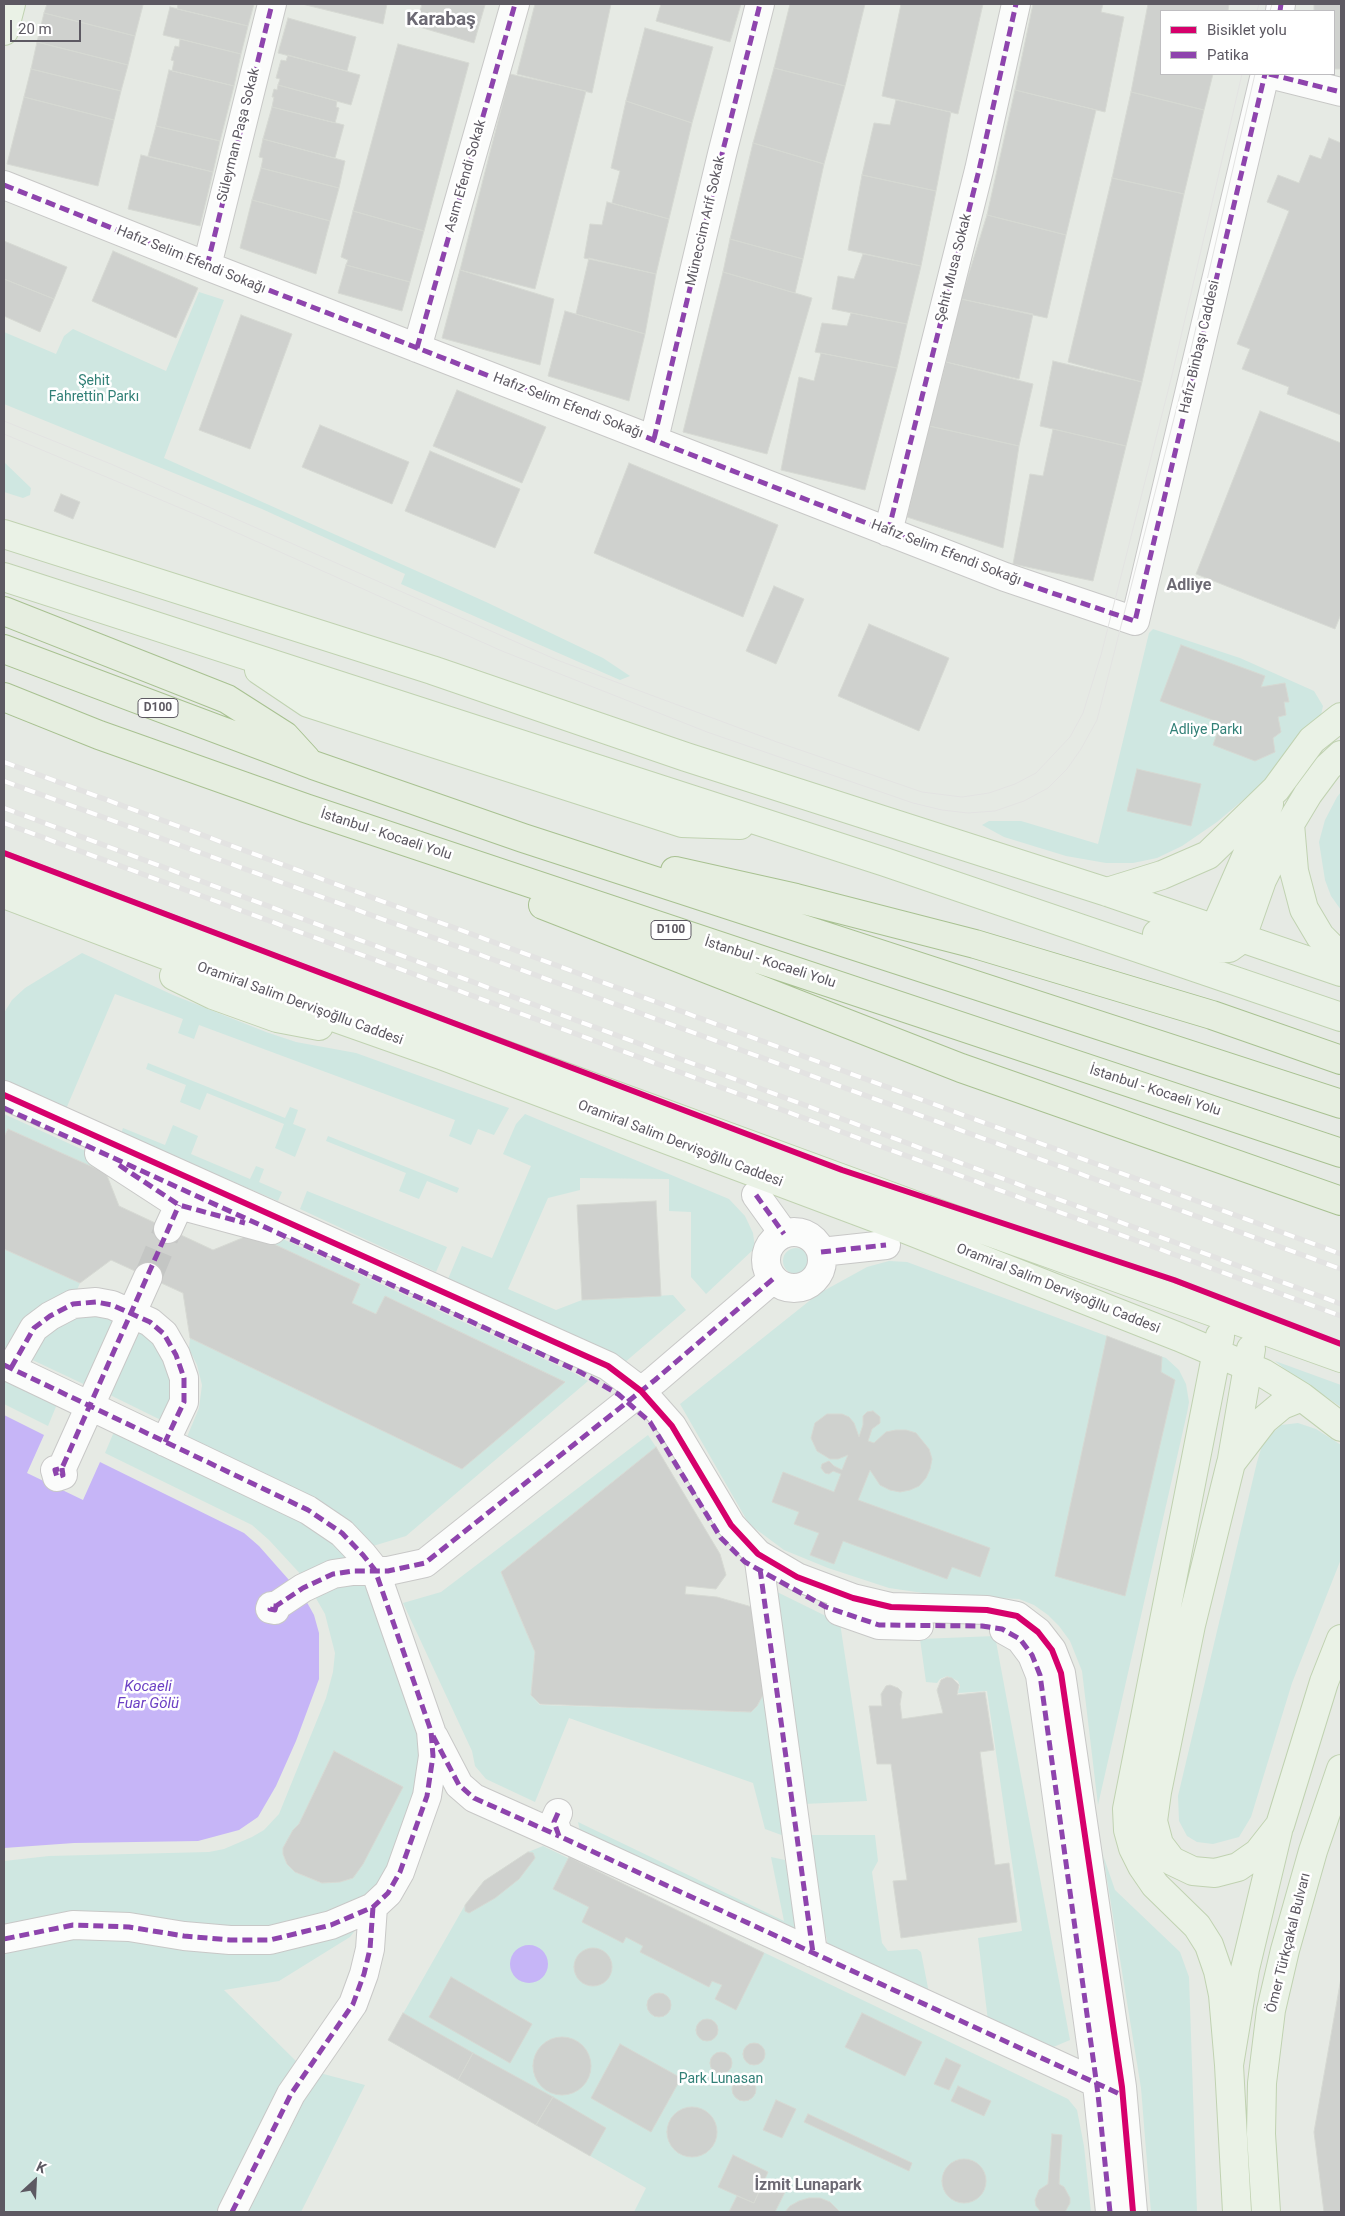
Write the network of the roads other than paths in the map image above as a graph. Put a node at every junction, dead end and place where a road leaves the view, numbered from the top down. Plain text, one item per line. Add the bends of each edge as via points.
1 (11, 4) edge
2 (272, 4) edge
3 (515, 4) edge
4 (760, 4) edge
5 (1016, 4) edge
6 (4, 32) edge
7 (1265, 75) edge
8 (1273, 75) edge
9 (1341, 92) edge
10 (4, 185) edge
11 (207, 266) junction
12 (417, 348) junction
13 (654, 439) junction
14 (888, 532) junction
15 (4, 534) edge
16 (4, 577) edge
17 (4, 611) edge
18 (1135, 621) joint
19 (4, 649) edge
20 (4, 697) edge
21 (1341, 717) edge
22 (1341, 755) edge
23 (312, 765) junction
24 (1276, 789) junction
25 (305, 808) junction
26 (1290, 824) junction
27 (523, 838) junction
28 (4, 866) edge
29 (925, 875) junction
30 (1107, 892) junction
31 (4, 894) edge
32 (1242, 937) junction
33 (1211, 938) junction
34 (1341, 957) edge
35 (1341, 972) edge
36 (1227, 978) junction
37 (1341, 1017) edge
38 (1341, 1060) edge
39 (4, 1095) edge
40 (1341, 1104) edge
41 (4, 1108) edge
42 (94, 1149) junction
43 (1341, 1154) edge
44 (756, 1195) dead end
45 (1341, 1201) edge
46 (179, 1205) junction
47 (168, 1229) tunnel mouth
48 (272, 1230) junction
49 (784, 1234) junction
50 (886, 1245) dead end
51 (821, 1252) junction
52 (148, 1277) tunnel mouth
53 (774, 1279) junction
54 (132, 1313) junction
55 (1224, 1317) junction
56 (1255, 1328) junction
57 (1216, 1353) junction
58 (1341, 1358) edge
59 (1247, 1365) junction
60 (7, 1366) edge
61 (634, 1396) junction
62 (1302, 1397) junction
63 (90, 1406) junction
64 (1341, 1427) edge
65 (165, 1442) junction
66 (1231, 1463) junction
67 (62, 1468) dead end
68 (760, 1563) junction
69 (375, 1570) junction
70 (276, 1606) dead end
71 (1341, 1640) edge
72 (431, 1731) junction
73 (1341, 1770) edge
74 (1341, 1824) edge
75 (1280, 1825) junction
76 (1313, 1851) junction
77 (373, 1907) junction
78 (4, 1939) edge
79 (813, 1953) junction
80 (1229, 2065) junction
81 (1097, 2083) junction
82 (1122, 2095) junction
83 (232, 2212) edge
84 (1110, 2212) edge
85 (1132, 2212) edge
86 (1238, 2212) edge
87 (1266, 2212) edge

1 - 6 main road
2 - 11 street, Süleyman Paşa Sokak
3 - 12 street, Asım Efendi Sokak
4 - 13 street, Müneccim Arif Sokak
5 - 14 street, Şehit Musa Sokak via 979,170
7 - 18 street, Hafız Binbaşı Caddesi
8 - 9 street
10 - 11 street, Hafız Selim Efendi Sokağı
11 - 12 street, Hafız Selim Efendi Sokağı
12 - 13 street, Hafız Selim Efendi Sokağı
13 - 14 street, Hafız Selim Efendi Sokağı
14 - 18 street, Hafız Selim Efendi Sokağı via 1005,577
15 - 30 main road via 432,670 686,757
16 - 29 main road
17 - 23 highway via 227,699 285,736
19 - 23 highway, D100
20 - 25 highway, İstanbul - Kocaeli Yolu / D100
21 - 24 main road via 1312,740
22 - 26 main road via 1308,794
23 - 27 highway, D100
24 - 30 main road via 1208,855 1162,876
24 - 33 main road
25 - 43 highway, İstanbul - Kocaeli Yolu / D100
25 - 45 highway via 629,940 932,1057
26 - 32 main road via 1262,880
26 - 34 main road via 1294,871 1304,909 1320,936
27 - 38 highway via 796,898 975,944 1212,1016
27 - 40 highway, D100
28 - 55 main road, Oramiral Salim Dervişoğllu Caddesi via 419,1023
29 - 33 main road via 982,875 1188,945
29 - 36 main road
30 - 33 main road
31 - 57 main road, Oramiral Salim Dervişoğllu Caddesi via 906,1229
32 - 33 main road
32 - 35 main road
33 - 36 main road via 1205,956 1210,966
36 - 37 main road
39 - 61 street via 608,1366
41 - 42 street
42 - 46 street
42 - 48 street
44 - 49 street
46 - 47 street
46 - 48 street
48 - 61 street via 580,1372 618,1394
49 - 51 street via 802,1233 817,1243
49 - 53 street via 776,1238 767,1253 768,1271
50 - 51 street
51 - 53 street via 820,1270 808,1284 790,1287
52 - 54 street
53 - 61 street
54 - 60 street via 96,1302 73,1304 34,1328
54 - 63 street
54 - 65 street via 164,1334 184,1378 184,1402
55 - 56 main road, Oramiral Salim Dervişoğllu Caddesi
55 - 57 main road
56 - 58 main road, Oramiral Salim Dervişoğllu Caddesi
56 - 59 main road
57 - 59 main road, Oramiral Salim Dervişoğllu Caddesi
57 - 80 main road via 1127,1809 1128,1830 1142,1866 1155,1885 1197,1926 1209,1945 1223,1995
59 - 62 main road, Oramiral Salim Dervişoğllu Caddesi
59 - 66 main road
60 - 63 street
61 - 68 street via 721,1538 745,1562
61 - 69 street via 425,1563 388,1571
62 - 64 main road, Oramiral Salim Dervişoğllu Caddesi
62 - 66 main road via 1282,1405 1264,1420
63 - 65 street
63 - 67 street
65 - 69 street via 308,1510 342,1533
66 - 75 main road via 1191,1625 1153,1821 1159,1844 1172,1861 1193,1871 1215,1873 1238,1866 1258,1853
68 - 79 street
68 - 81 street via 826,1607 879,1625 1002,1628 1020,1639 1032,1655 1040,1676
68 - 82 street via 853,1598 890,1607 987,1610 1017,1616 1038,1632 1052,1650 1061,1673
69 - 70 street via 333,1574
69 - 72 street
71 - 75 main road via 1321,1690
72 - 77 street via 434,1756 427,1796 400,1872 388,1893
72 - 79 street via 459,1785 474,1798 558,1824
73 - 76 main road, Ömer Türkçakal Bulvarı
74 - 76 main road
75 - 80 main road via 1245,1969
76 - 87 main road, Ömer Türkçakal Bulvarı via 1270,2017 1262,2083 1261,2134
77 - 78 street via 331,1925 270,1940 230,1940 73,1925
77 - 83 street via 370,1949 353,2004 292,2094
79 - 81 street
80 - 86 main road
81 - 82 street
81 - 84 street
82 - 85 street

